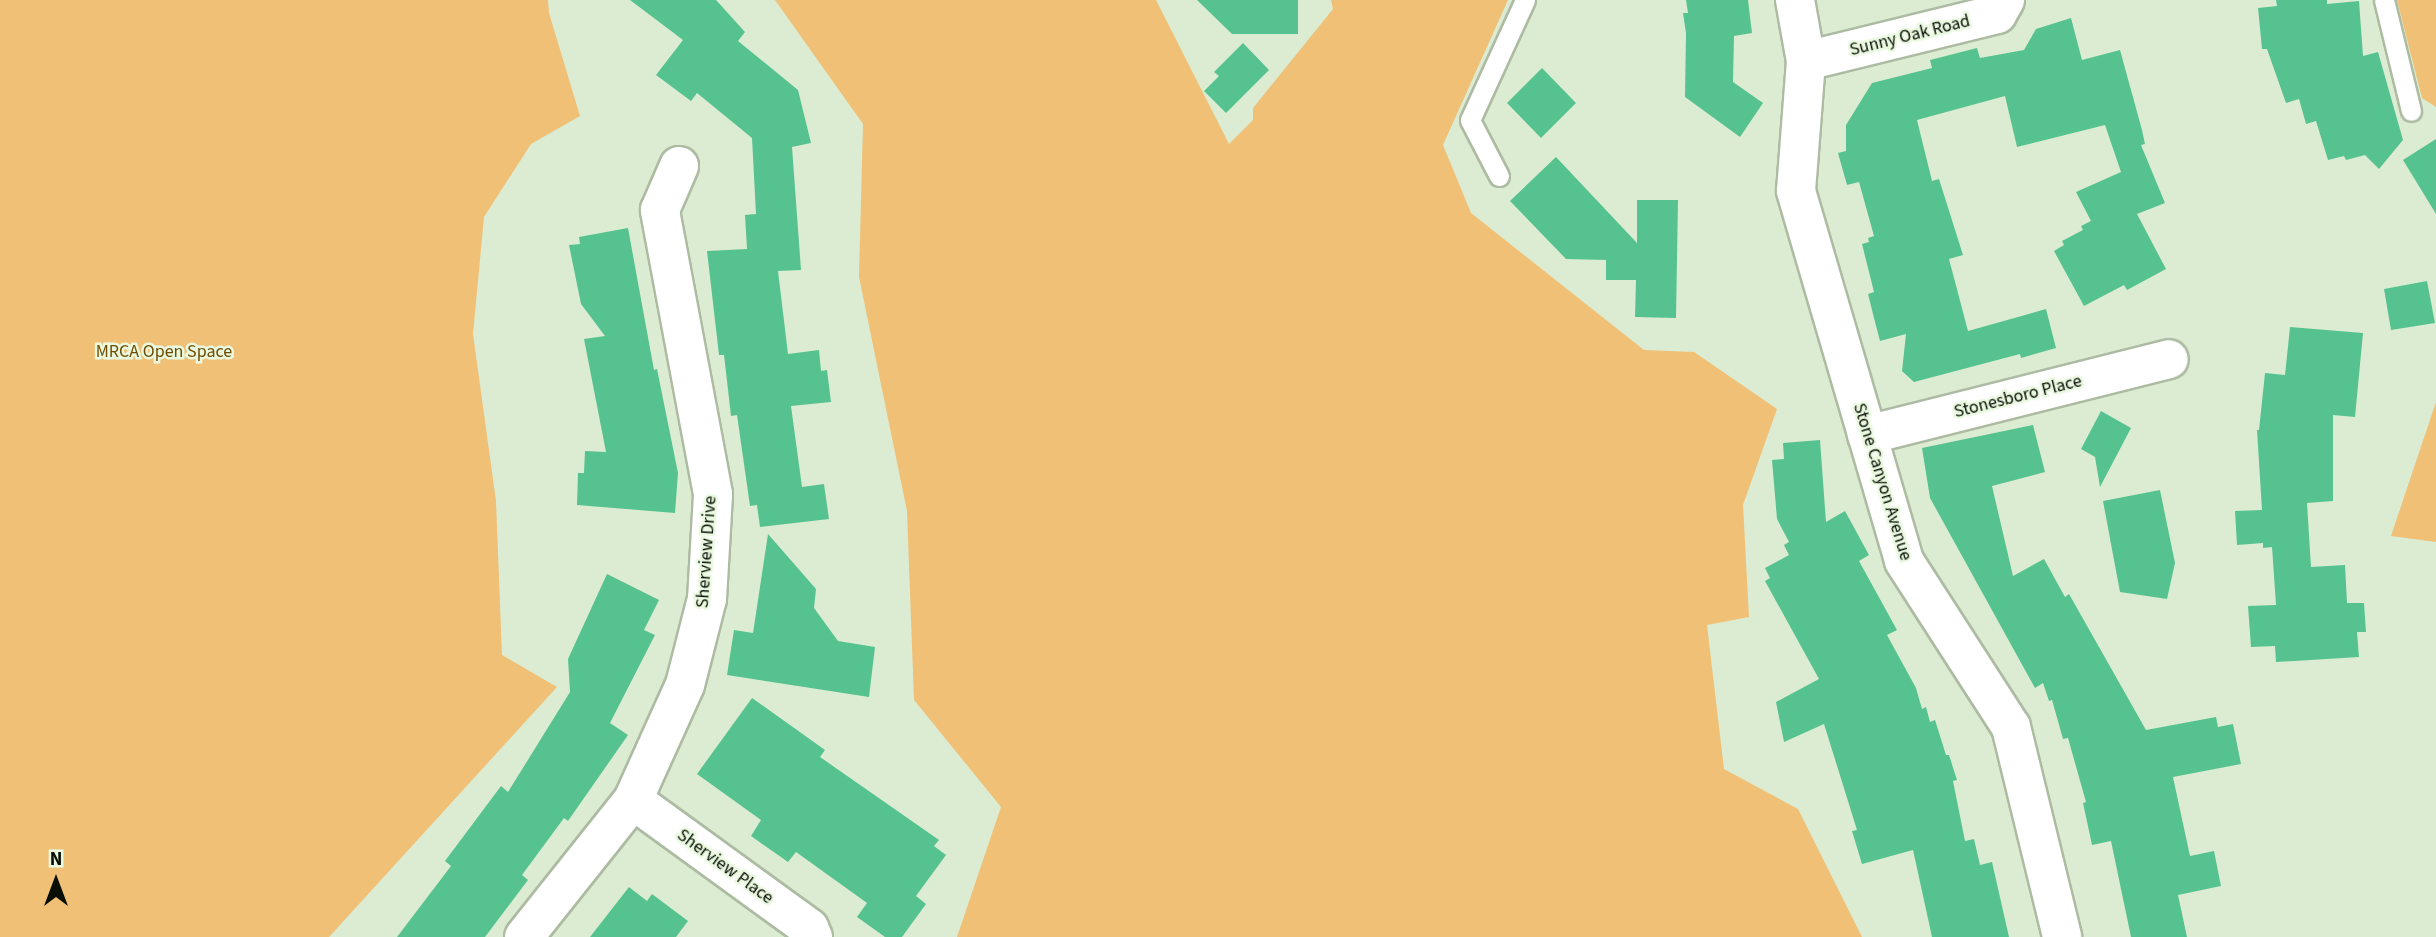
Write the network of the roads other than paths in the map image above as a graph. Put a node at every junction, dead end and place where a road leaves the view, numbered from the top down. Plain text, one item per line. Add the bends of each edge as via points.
1 (1525, 0) edge
2 (1795, 0) edge
3 (2005, 0) edge
4 (2384, 0) edge
5 (1806, 61) junction
6 (2411, 111) dead end
7 (679, 166) dead end
8 (1499, 176) dead end
9 (2169, 359) dead end
10 (1867, 435) junction
11 (633, 800) junction
12 (524, 937) edge
13 (813, 937) edge
14 (2062, 937) edge

1 - 8 lane via 1469,120
2 - 5 street, Stone Canyon Avenue
3 - 5 street, Sunny Oak Road via 1997,14
4 - 6 lane
5 - 10 street, Stone Canyon Avenue via 1796,191
7 - 11 street, Sherview Drive via 660,210 713,494 707,599 685,685
9 - 10 street, Stonesboro Place
10 - 14 street, Stone Canyon Avenue via 1903,561 2011,727
11 - 12 street, Sherview Drive
11 - 13 street, Sherview Place via 809,928

